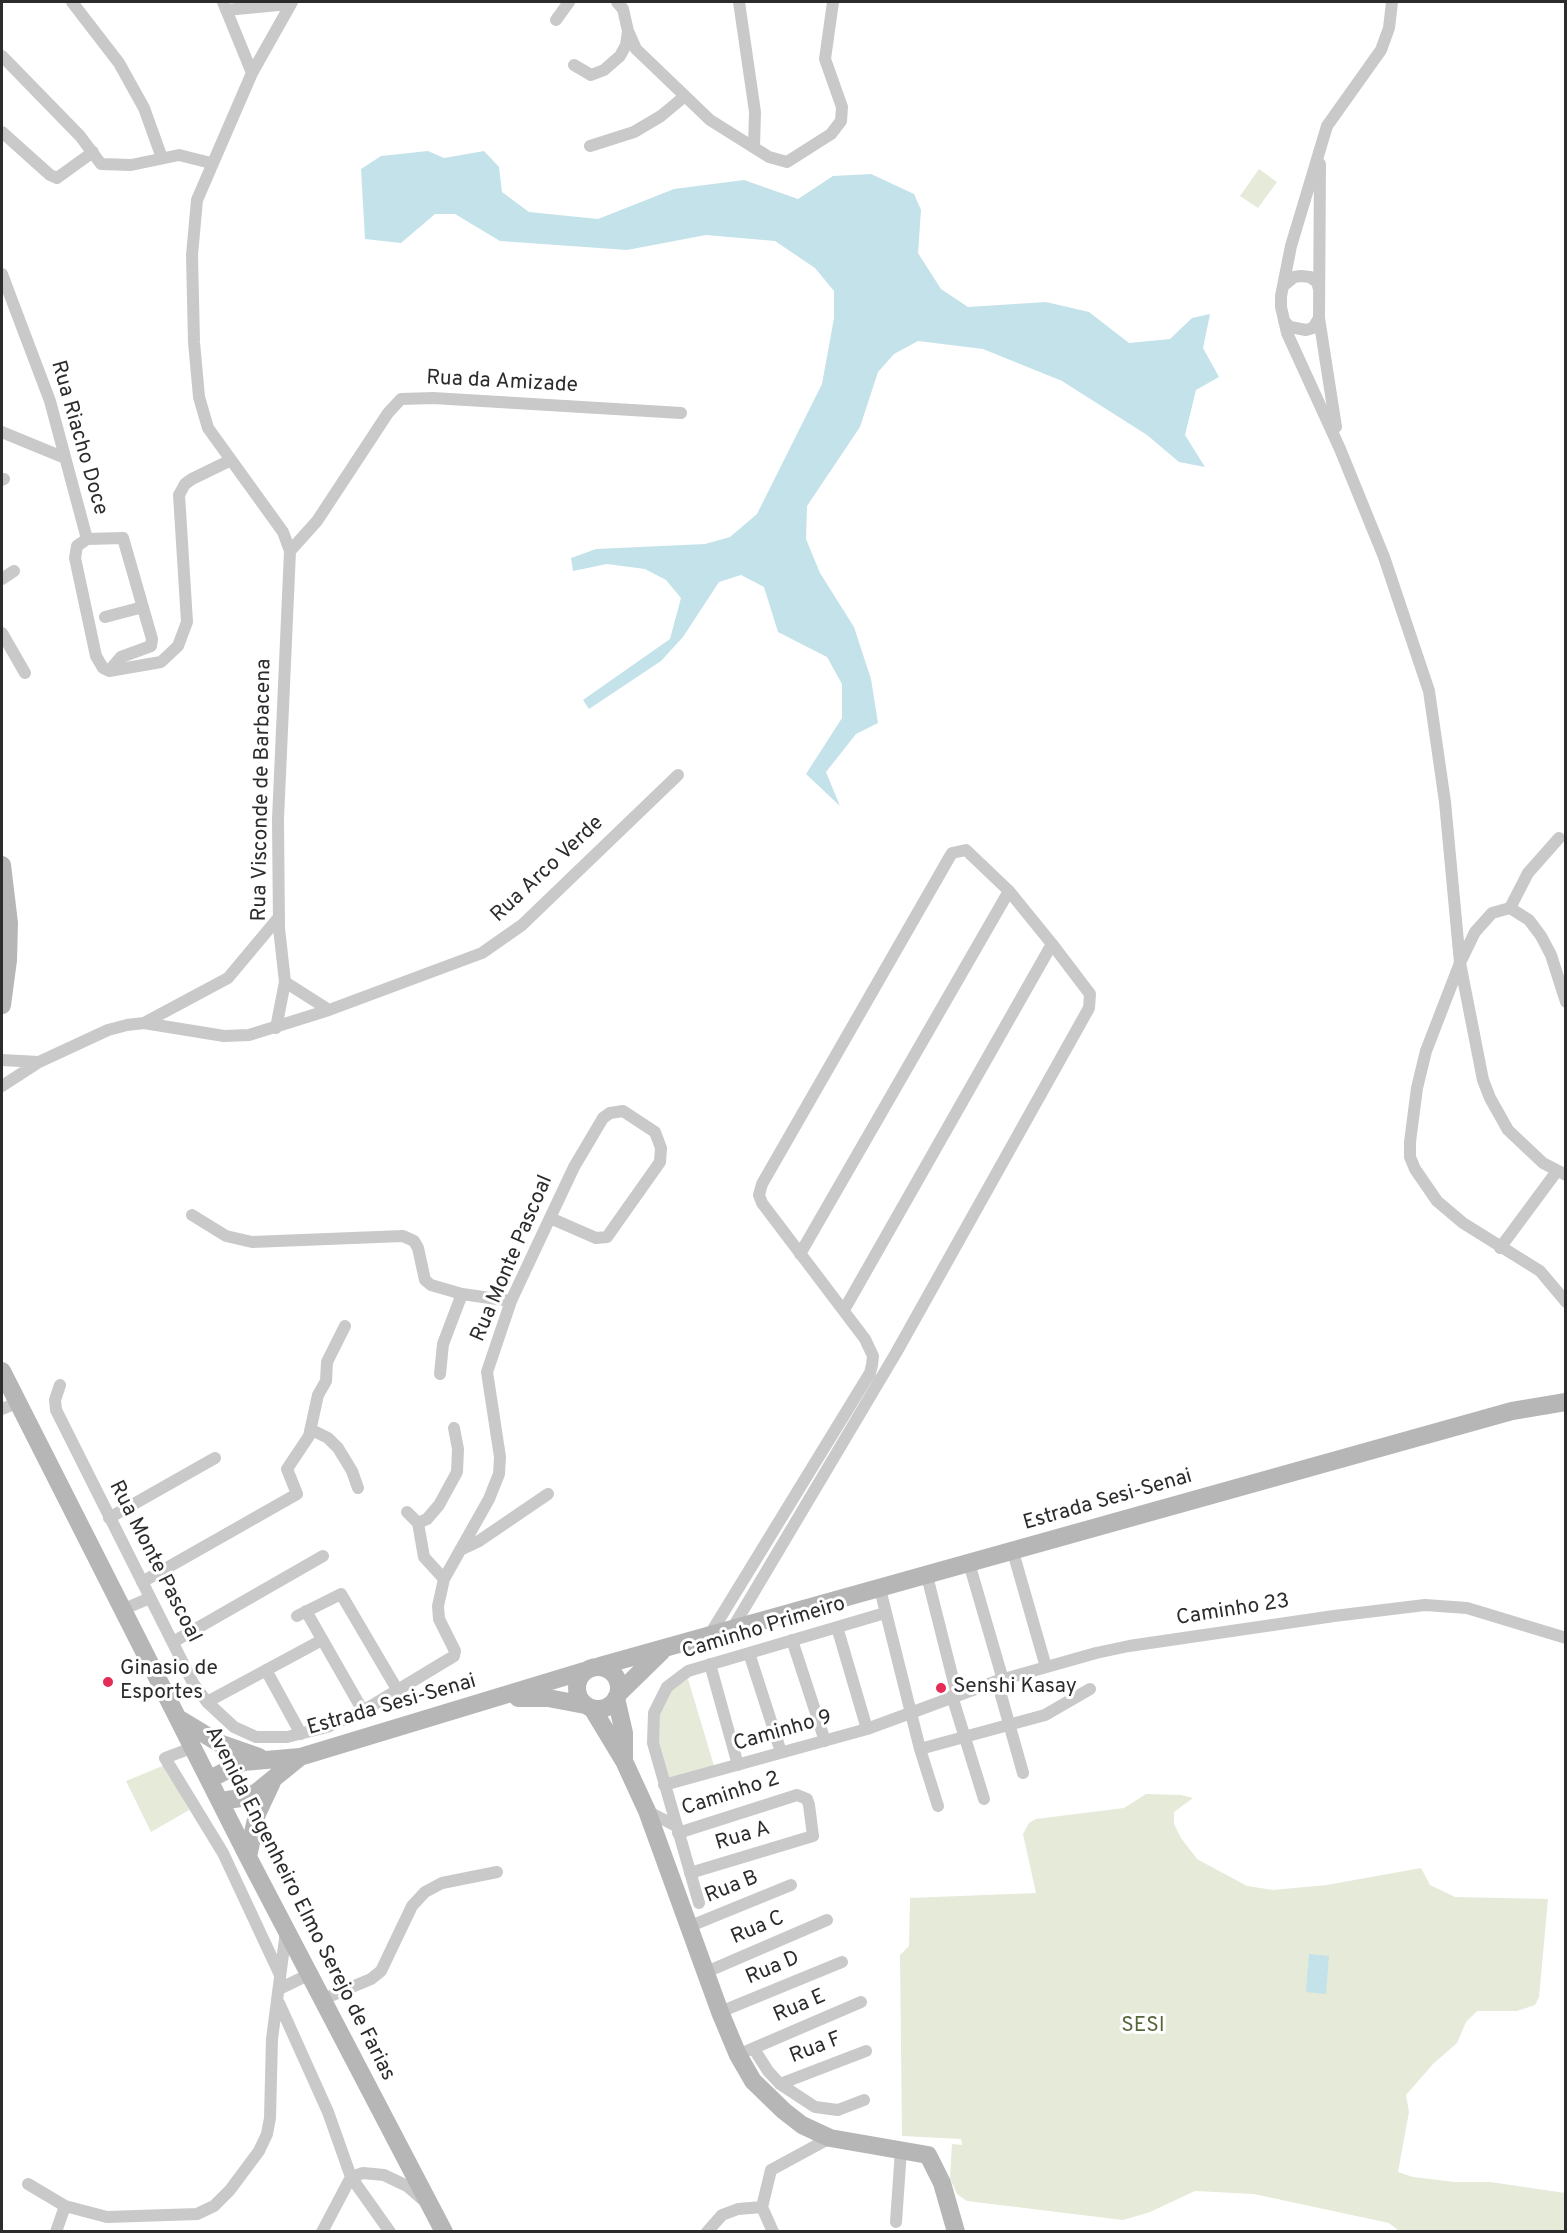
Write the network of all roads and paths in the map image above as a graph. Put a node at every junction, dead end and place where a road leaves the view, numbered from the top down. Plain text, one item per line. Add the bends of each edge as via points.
1 (72, 2) edge
2 (569, 2) edge
3 (617, 2) edge
4 (739, 2) edge
5 (834, 2) edge
6 (1392, 2) edge
7 (290, 3) edge
8 (224, 6) edge
9 (556, 20) dead end
10 (628, 31) junction
11 (2, 56) edge
12 (574, 65) dead end
13 (252, 73) junction
14 (685, 96) junction
15 (2, 132) edge
16 (590, 146) dead end
17 (754, 147) junction
18 (1320, 149) junction
19 (93, 152) junction
20 (162, 158) junction
21 (211, 163) junction
22 (2, 274) edge
23 (1282, 286) junction
24 (1319, 289) junction
25 (1319, 318) junction
26 (1284, 321) junction
27 (681, 413) dead end
28 (2, 432) edge
29 (1340, 448) junction
30 (65, 458) junction
31 (231, 460) junction
32 (87, 539) junction
33 (290, 551) junction
34 (14, 571) dead end
35 (2, 579) edge
36 (143, 607) junction
37 (105, 617) dead end
38 (2, 633) edge
39 (110, 671) junction
40 (25, 673) dead end
41 (678, 775) dead end
42 (1559, 838) dead end
43 (2, 865) edge
44 (1009, 891) junction
45 (4, 902) edge
46 (1510, 908) junction
47 (279, 917) junction
48 (1052, 944) junction
49 (5, 960) edge
50 (1460, 963) junction
51 (285, 982) junction
52 (1562, 982) edge
53 (1566, 1002) edge
54 (2, 1005) edge
55 (329, 1010) junction
56 (144, 1023) junction
57 (276, 1028) junction
58 (2, 1060) edge
59 (39, 1062) junction
60 (2, 1086) edge
61 (1562, 1173) edge
62 (192, 1215) dead end
63 (550, 1218) junction
64 (1500, 1248) junction
65 (800, 1254) junction
66 (462, 1294) junction
67 (511, 1301) junction
68 (1566, 1302) edge
69 (844, 1310) junction
70 (345, 1326) dead end
71 (873, 1356) junction
72 (888, 1366) junction
73 (2, 1371) edge
74 (440, 1374) dead end
75 (60, 1385) dead end
76 (1566, 1402) edge
77 (9, 1406) edge
78 (454, 1428) dead end
79 (312, 1430) junction
80 (215, 1458) dead end
81 (358, 1488) dead end
82 (548, 1494) dead end
83 (407, 1512) dead end
84 (110, 1518) junction
85 (418, 1523) junction
86 (460, 1550) junction
87 (1013, 1552) junction
88 (323, 1556) dead end
89 (969, 1563) junction
90 (927, 1576) junction
91 (444, 1579) junction
92 (142, 1582) junction
93 (880, 1589) junction
94 (150, 1598) junction
95 (749, 1601) junction
96 (124, 1609) junction
97 (885, 1613) junction
98 (764, 1621) junction
99 (837, 1626) junction
100 (732, 1629) junction
101 (709, 1636) junction
102 (1566, 1638) edge
103 (322, 1640) junction
104 (792, 1640) junction
105 (173, 1642) junction
106 (663, 1650) junction
107 (749, 1653) junction
108 (710, 1664) junction
109 (1046, 1667) junction
110 (592, 1669) junction
111 (266, 1670) junction
112 (1000, 1680) junction
113 (1090, 1689) dead end
114 (398, 1691) junction
115 (617, 1696) junction
116 (955, 1696) junction
117 (498, 1699) junction
118 (207, 1702) junction
119 (589, 1707) junction
120 (363, 1711) junction
121 (911, 1713) junction
122 (180, 1720) junction
123 (1007, 1724) junction
124 (867, 1729) junction
125 (301, 1734) junction
126 (964, 1735) junction
127 (825, 1741) junction
128 (194, 1747) junction
129 (920, 1749) junction
130 (782, 1752) junction
131 (624, 1761) junction
132 (738, 1765) junction
133 (272, 1768) junction
134 (1023, 1773) dead end
135 (210, 1779) junction
136 (664, 1785) junction
137 (984, 1799) dead end
138 (221, 1801) junction
139 (938, 1806) dead end
140 (647, 1811) junction
141 (677, 1830) junction
142 (808, 1838) joint
143 (248, 1857) junction
144 (497, 1872) dead end
145 (690, 1874) junction
146 (790, 1885) dead end
147 (699, 1903) dead end
148 (826, 1920) dead end
149 (688, 1927) junction
150 (286, 1931) junction
151 (842, 1962) dead end
152 (704, 1973) junction
153 (280, 1975) junction
154 (308, 1975) junction
155 (279, 1989) junction
156 (321, 2000) junction
157 (861, 2002) dead end
158 (279, 2003) junction
159 (720, 2012) junction
160 (866, 2051) dead end
161 (746, 2052) junction
162 (780, 2084) junction
163 (864, 2100) dead end
164 (830, 2138) junction
165 (901, 2150) junction
166 (351, 2177) junction
167 (28, 2184) dead end
168 (65, 2206) junction
169 (431, 2207) junction
170 (762, 2207) junction
171 (896, 2222) dead end
172 (56, 2232) edge
173 (322, 2232) edge
174 (390, 2232) edge
175 (444, 2232) edge
176 (707, 2232) edge
177 (773, 2232) edge
178 (956, 2232) edge

1 - 20 street via 119,63 144,108
2 - 9 street
3 - 10 street via 623,9
4 - 17 street via 755,112
5 - 17 street via 825,59 842,107 841,121 831,134 787,162
6 - 18 street via 1389,28 1380,50 1327,126
7 - 8 street
7 - 13 street
8 - 13 street
10 - 12 street via 620,56 604,70 591,75
10 - 14 street via 636,49
11 - 19 street
13 - 21 street
14 - 16 street via 634,132
14 - 17 street via 710,120
15 - 19 street via 57,178
18 - 23 street
18 - 24 street
19 - 20 street via 106,166
20 - 21 street via 179,155
21 - 31 street via 195,213 194,342 202,412 208,428
22 - 30 street, Rua Riacho Doce via 50,401
23 - 24 street via 1301,276 1317,282
23 - 26 street
24 - 25 street
25 - 26 street via 1313,328 1306,330 1290,327
25 - 29 street
26 - 29 street
27 - 33 street, Rua da Amizade via 401,399 316,521
28 - 30 street
29 - 50 street via 1400,600 1429,691 1446,802
30 - 32 street, Rua Riacho Doce
31 - 33 street via 283,532
31 - 39 street via 192,478 179,495 187,622 178,646 162,662
32 - 36 street via 123,538
32 - 39 street, Rua Riacho Doce via 75,551 76,567 96,656 103,668
33 - 47 street, Rua Visconde de Barbacena via 279,778
34 - 35 street
36 - 37 street
36 - 39 street via 152,643 121,657
38 - 40 street
41 - 55 street, Rua Arco Verde via 522,925 494,946
42 - 46 street via 1528,873
43 - 45 street
44 - 48 street
44 - 65 street
44 - 65 street via 966,849 952,853 762,1184 759,1199
45 - 49 street
46 - 50 street via 1484,920
46 - 52 street via 1529,920 1541,936
47 - 51 street, Rua Visconde de Barbacena
47 - 56 street via 228,978
48 - 69 street
48 - 72 street via 1090,994 1089,1008
49 - 54 street
50 - 61 street via 1490,1098 1508,1130 1544,1163
50 - 64 street via 1426,1051 1411,1125 1410,1157 1420,1180 1437,1201
51 - 55 street
51 - 57 street, Rua Visconde de Barbacena
52 - 53 street
55 - 57 street, Rua Arco Verde
56 - 57 street, Rua Arco Verde via 224,1036
56 - 59 street via 108,1030
58 - 59 street
59 - 60 street
61 - 64 street
62 - 66 street via 226,1236 252,1242 403,1236 418,1248 425,1280
63 - 63 street, Rua Monte Pascoal via 600,1121 610,1113 623,1111 647,1125 659,1140 661,1156 657,1169 607,1238 596,1238
63 - 67 street, Rua Monte Pascoal
64 - 68 street via 1540,1271
65 - 69 street
66 - 67 street
66 - 74 street via 443,1344
67 - 86 street, Rua Monte Pascoal via 487,1372 499,1473
69 - 71 street
70 - 79 street via 327,1362 326,1381 318,1395
71 - 72 street
71 - 101 street via 870,1373
72 - 95 street
73 - 77 street, Avenida Engenheiro Elmo Serejo de Farias
75 - 84 street, Rua Monte Pascoal via 56,1410
76 - 87 street, Estrada Sesi-Senai via 1501,1414
77 - 96 street, Avenida Engenheiro Elmo Serejo de Farias
78 - 85 street via 457,1472 439,1505
79 - 81 street via 338,1448
79 - 92 street via 287,1469 297,1494
80 - 84 street
82 - 86 street
83 - 85 street
84 - 92 street, Rua Monte Pascoal
85 - 91 street via 424,1557
86 - 91 street, Rua Monte Pascoal
87 - 89 street, Estrada Sesi-Senai
87 - 109 street
88 - 105 street
89 - 90 street, Estrada Sesi-Senai
89 - 112 street
90 - 93 street, Estrada Sesi-Senai
90 - 116 street
91 - 114 street, Rua Monte Pascoal via 438,1616 455,1654
92 - 94 street, Rua Monte Pascoal
93 - 97 street
93 - 98 street, Estrada Sesi-Senai
94 - 96 street
94 - 105 street, Rua Monte Pascoal
95 - 98 street
95 - 100 street
96 - 122 street, Avenida Engenheiro Elmo Serejo de Farias
97 - 99 street, Caminho Primeiro
97 - 121 street
98 - 100 street, Estrada Sesi-Senai
99 - 104 street, Caminho Primeiro
99 - 124 street
100 - 101 street, Estrada Sesi-Senai
101 - 106 street, Estrada Sesi-Senai
102 - 109 street, Caminho 23 via 1467,1608 1425,1605 1129,1646
103 - 111 street
103 - 114 street via 302,1614 341,1594
103 - 120 street
104 - 107 street, Caminho Primeiro
104 - 127 street
105 - 118 street, Rua Monte Pascoal
106 - 110 street, Estrada Sesi-Senai
106 - 115 street, Estrada Sesi-Senai
107 - 108 street, Caminho Primeiro
107 - 130 street
108 - 132 street
108 - 136 street, Caminho Primeiro via 676,1678 659,1699 652,1725
109 - 112 street, Caminho 23
110 - 115 street via 616,1676
110 - 117 street, Estrada Sesi-Senai
110 - 119 street via 580,1676 576,1688
111 - 118 street
111 - 125 street
112 - 116 street, Caminho 23
112 - 123 street
113 - 123 street via 1056,1711
114 - 120 street, Rua Monte Pascoal
115 - 119 street via 603,1708
115 - 131 street
116 - 121 street, Caminho 23
116 - 126 street
117 - 119 street, Estrada Sesi-Senai via 548,1698
117 - 133 street, Estrada Sesi-Senai
118 - 125 street, Rua Monte Pascoal via 246,1733 269,1738
119 - 131 street
120 - 125 street, Rua Monte Pascoal
121 - 124 street, Caminho 9
121 - 129 street
122 - 128 street, Avenida Engenheiro Elmo Serejo de Farias
122 - 133 street
123 - 126 street
123 - 134 street
124 - 127 street, Caminho 9
126 - 129 street
126 - 137 street
127 - 130 street, Caminho 9
128 - 135 street, Avenida Engenheiro Elmo Serejo de Farias
128 - 153 street via 165,1758 223,1853
129 - 139 street
130 - 132 street, Caminho 9
131 - 140 street
132 - 136 street, Caminho 9
133 - 135 street, Estrada Sesi-Senai via 243,1762
133 - 138 street, Estrada Sesi-Senai via 257,1792
133 - 143 street
135 - 138 street, Avenida Engenheiro Elmo Serejo de Farias
136 - 141 street, Caminho Primeiro
138 - 143 street, Avenida Engenheiro Elmo Serejo de Farias
140 - 141 street
140 - 149 street
141 - 142 street, Caminho 2 via 797,1795 807,1799 809,1805 814,1834
141 - 145 street
142 - 145 street, Rua A
143 - 150 street, Avenida Engenheiro Elmo Serejo de Farias
144 - 156 street via 442,1883 425,1892 412,1906 381,1971
145 - 147 street
146 - 149 street, Rua B
148 - 152 street, Rua C
149 - 152 street
150 - 153 street
150 - 154 street, Avenida Engenheiro Elmo Serejo de Farias
151 - 159 street, Rua D
152 - 159 street
153 - 155 street
154 - 155 street
154 - 156 street, Avenida Engenheiro Elmo Serejo de Farias
155 - 158 street
156 - 169 street, Avenida Engenheiro Elmo Serejo de Farias
157 - 161 street, Rua E
158 - 166 street via 328,2112
158 - 168 street via 272,2039 267,2134 245,2171 222,2198 207,2211 182,2215 107,2217
159 - 161 street
160 - 162 street, Rua F
161 - 162 street
161 - 164 street via 753,2081 802,2125
162 - 163 street via 826,2110 838,2110
164 - 165 street
164 - 170 street via 771,2170
165 - 171 street
165 - 178 street via 928,2155 942,2183
166 - 169 street via 363,2173 392,2178
166 - 173 street
166 - 174 street
167 - 168 street
168 - 172 street
169 - 175 street, Avenida Engenheiro Elmo Serejo de Farias
170 - 176 street via 722,2215
170 - 177 street

